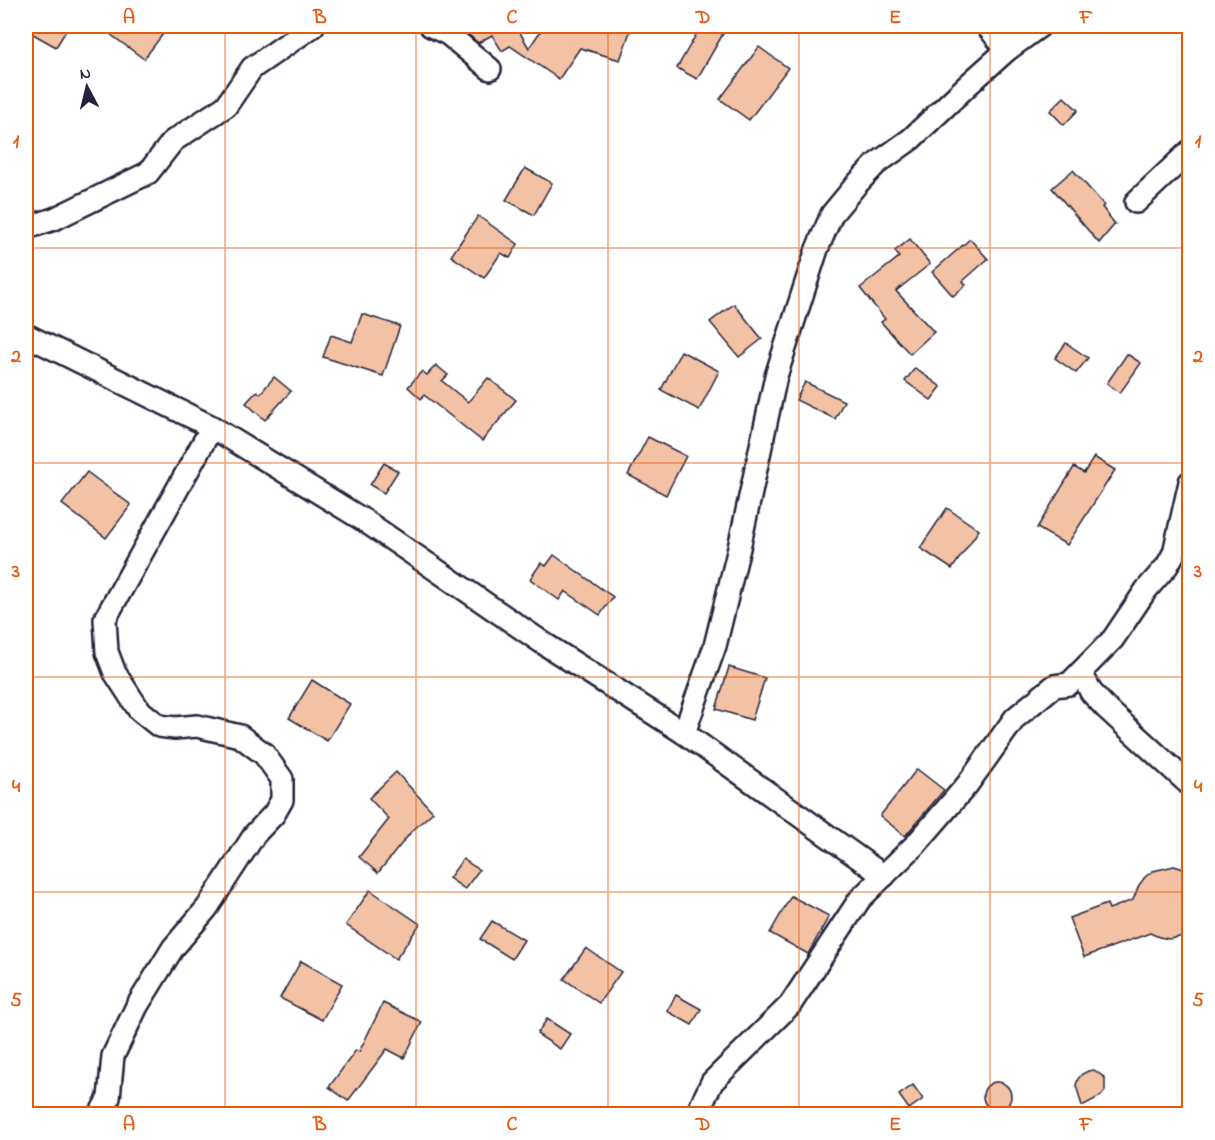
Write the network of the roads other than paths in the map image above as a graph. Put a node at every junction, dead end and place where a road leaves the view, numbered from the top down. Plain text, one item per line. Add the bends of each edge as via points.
1 (313, 26) edge
2 (431, 26) edge
3 (987, 26) edge
4 (1040, 26) edge
5 (1007, 50) junction
6 (490, 69) dead end
7 (1190, 151) edge
8 (1136, 202) dead end
9 (26, 228) edge
10 (26, 335) edge
11 (212, 427) junction
12 (1190, 482) edge
13 (1081, 672) junction
14 (684, 733) junction
15 (1190, 785) edge
16 (884, 876) junction
17 (99, 1114) edge
18 (697, 1114) edge

1 - 9 street via 252,68 226,106 173,141 148,173 54,219
2 - 6 street via 448,34
3 - 5 street
4 - 5 street
5 - 14 street via 911,139 876,164 832,214 776,376 715,646
7 - 8 street
10 - 11 street
11 - 14 street via 365,521 543,643
11 - 17 street via 105,619 107,652 139,710 159,726 196,726 240,736 264,754 282,779 282,800 207,908 172,948 137,1006 113,1056 109,1098
12 - 13 street via 1174,553 1167,566 1141,596 1113,639
13 - 15 street via 1091,692 1106,708
13 - 16 street via 1069,684 1054,686 1015,718 967,786
14 - 16 street
16 - 18 street via 860,899 790,1005 712,1083

